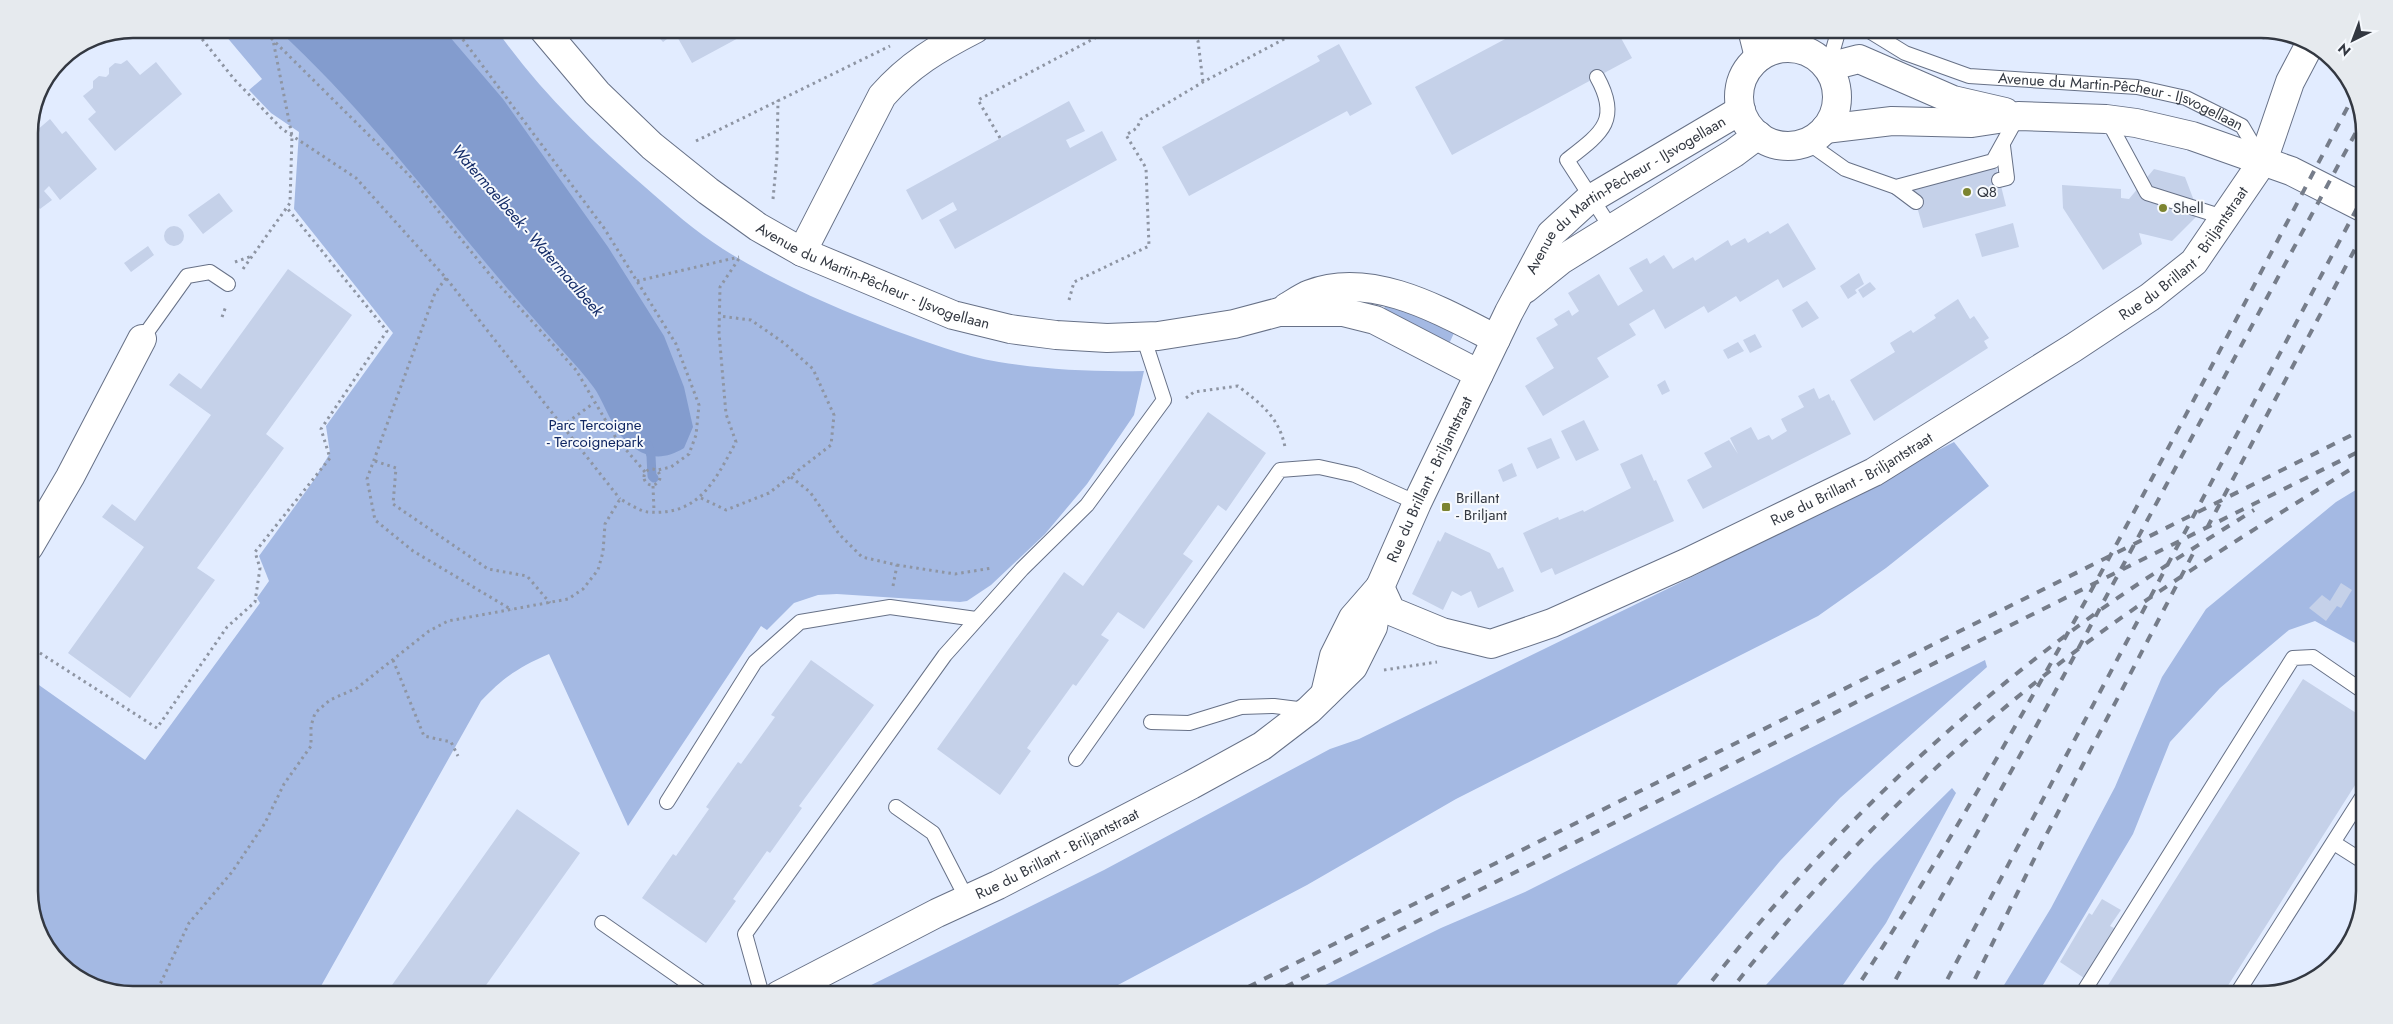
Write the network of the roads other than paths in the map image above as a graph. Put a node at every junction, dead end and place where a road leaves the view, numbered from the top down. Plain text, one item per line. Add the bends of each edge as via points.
1 (551, 38) edge
2 (958, 38) edge
3 (1755, 38) edge
4 (1836, 38) edge
5 (1881, 38) edge
6 (1799, 40) edge
7 (2307, 50) edge
8 (1760, 57) junction
9 (1828, 67) junction
10 (1597, 77) dead end
11 (1741, 110) junction
12 (2018, 116) junction
13 (2106, 119) junction
14 (1758, 135) junction
15 (1816, 135) junction
16 (2003, 146) junction
17 (2263, 161) junction
18 (1999, 180) dead end
19 (1896, 187) junction
20 (1592, 199) junction
21 (1916, 202) dead end
22 (2355, 203) edge
23 (2226, 218) junction
24 (1611, 228) junction
25 (802, 252) junction
26 (228, 284) dead end
27 (1522, 291) junction
28 (1279, 312) junction
29 (1142, 336) junction
30 (142, 339) joint
31 (1496, 339) junction
32 (1479, 374) junction
33 (1417, 503) junction
34 (38, 532) edge
35 (1380, 587) junction
36 (976, 619) junction
37 (2356, 686) edge
38 (1325, 694) junction
39 (1151, 722) dead end
40 (1076, 759) dead end
41 (667, 802) dead end
42 (896, 807) dead end
43 (2356, 807) edge
44 (2334, 843) junction
45 (2356, 857) edge
46 (967, 899) junction
47 (602, 924) dead end
48 (692, 986) edge
49 (759, 986) edge
50 (797, 986) edge
51 (2087, 986) edge
52 (2242, 986) edge

1 - 25 street, Avenue du Martin-Pêcheur - IJsvogellaan via 597,93 652,146 758,227
2 - 25 street via 930,53 898,77 882,96
3 - 8 street
4 - 9 lane
5 - 17 lane, Avenue du Martin-Pêcheur - IJsvogellaan via 1905,53 1969,76 2137,87 2186,98 2242,126
6 - 8 street
6 - 9 street
7 - 17 street, Rue du Brillant - Briljantstraat via 2290,82
8 - 11 street, Avenue du Martin-Pêcheur - IJsvogellaan via 1744,77 1740,93
9 - 12 street, Avenue du Martin-Pêcheur - IJsvogellaan via 1859,59 1953,100
9 - 15 street via 1834,80 1837,102 1833,116
10 - 20 lane via 1607,95 1608,116 1598,132 1567,160
11 - 14 street, Avenue du Martin-Pêcheur - IJsvogellaan
11 - 20 street, Avenue du Martin-Pêcheur - IJsvogellaan
12 - 13 street, Avenue du Martin-Pêcheur - IJsvogellaan
12 - 15 street, Avenue du Martin-Pêcheur - IJsvogellaan via 1972,123 1892,121
12 - 16 lane
13 - 17 street, Avenue du Martin-Pêcheur - IJsvogellaan via 2192,136
13 - 23 lane via 2147,193
14 - 15 street, Avenue du Martin-Pêcheur - IJsvogellaan via 1778,144 1793,145
14 - 24 street, Avenue du Martin-Pêcheur - IJsvogellaan
15 - 19 lane via 1845,169
16 - 18 lane via 2007,178
16 - 19 lane via 1993,161
17 - 22 street via 2291,171
17 - 23 street, Rue du Brillant - Briljantstraat
19 - 21 lane
20 - 24 lane
20 - 27 street, Avenue du Martin-Pêcheur - IJsvogellaan via 1551,234
23 - 35 street, Rue du Brillant - Briljantstraat via 2194,262 2150,297 1874,472 1686,563 1552,623 1491,644 1442,632 1391,610
24 - 27 street, Avenue du Martin-Pêcheur - IJsvogellaan via 1561,260
25 - 29 street, Avenue du Martin-Pêcheur - IJsvogellaan via 953,315 1056,335
26 - 30 lane via 210,272 187,276
27 - 31 street, Avenue du Martin-Pêcheur - IJsvogellaan
28 - 29 street, Avenue du Martin-Pêcheur - IJsvogellaan via 1234,324
28 - 31 street, Avenue du Martin-Pêcheur - IJsvogellaan via 1311,294 1363,288 1401,295
28 - 32 street, Avenue du Martin-Pêcheur - IJsvogellaan via 1342,312 1375,320
29 - 36 lane via 1164,400 1087,506
30 - 34 street
31 - 32 street, Avenue du Martin-Pêcheur - IJsvogellaan
32 - 33 street, Rue du Brillant - Briljantstraat
33 - 35 street, Rue du Brillant - Briljantstraat
33 - 40 lane via 1355,475 1319,467 1280,470
35 - 38 street, Rue du Brillant - Briljantstraat via 1353,618 1334,656
36 - 41 lane via 890,607 800,622 755,662
36 - 49 lane via 945,655 745,934
37 - 51 lane via 2313,656 2293,658
38 - 39 lane via 1274,706 1241,707 1189,723
38 - 46 street, Rue du Brillant - Briljantstraat via 1262,746
42 - 46 lane via 933,833
43 - 44 lane
44 - 45 lane
44 - 52 lane
46 - 50 street, Rue du Brillant - Briljantstraat
47 - 48 lane

